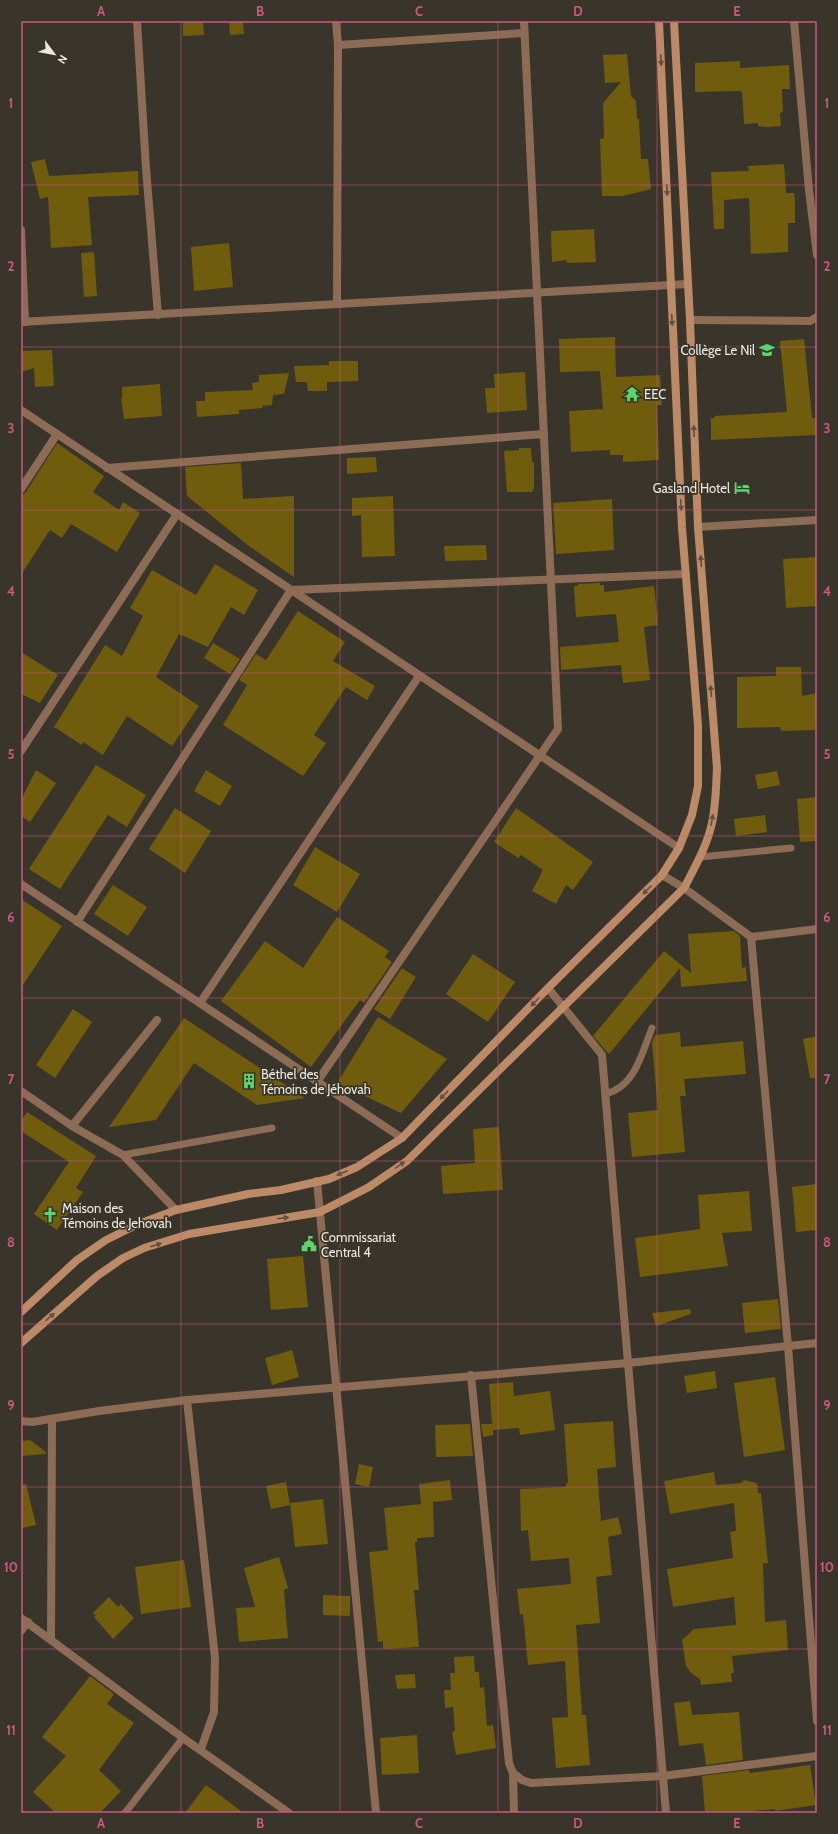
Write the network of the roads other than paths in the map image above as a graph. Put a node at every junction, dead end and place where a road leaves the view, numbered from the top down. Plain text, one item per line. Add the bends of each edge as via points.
1 (137, 21) edge
2 (336, 21) edge
3 (524, 21) edge
4 (659, 21) edge
5 (674, 21) edge
6 (794, 21) edge
7 (524, 33) junction
8 (338, 44) junction
9 (21, 230) edge
10 (817, 255) edge
11 (688, 284) junction
12 (670, 285) junction
13 (537, 292) junction
14 (337, 304) junction
15 (158, 315) junction
16 (817, 317) edge
17 (690, 320) junction
18 (23, 322) edge
19 (21, 410) edge
20 (57, 434) junction
21 (544, 434) junction
22 (107, 468) junction
23 (21, 489) edge
24 (177, 514) junction
25 (817, 520) edge
26 (698, 527) junction
27 (686, 574) junction
28 (551, 580) junction
29 (291, 590) junction
30 (419, 676) junction
31 (21, 751) edge
32 (540, 756) junction
33 (679, 848) junction
34 (791, 848) dead end
35 (700, 857) junction
36 (662, 875) junction
37 (21, 884) edge
38 (684, 888) junction
39 (77, 922) junction
40 (817, 929) edge
41 (751, 937) junction
42 (548, 988) junction
43 (200, 1003) junction
44 (563, 1007) junction
45 (157, 1020) dead end
46 (652, 1028) dead end
47 (317, 1082) junction
48 (21, 1091) edge
49 (605, 1094) junction
50 (72, 1126) junction
51 (272, 1128) dead end
52 (402, 1138) junction
53 (123, 1155) junction
54 (317, 1181) junction
55 (176, 1210) junction
56 (320, 1212) junction
57 (21, 1312) edge
58 (21, 1343) edge
59 (817, 1343) edge
60 (788, 1346) junction
61 (628, 1363) junction
62 (470, 1375) junction
63 (336, 1387) junction
64 (187, 1400) junction
65 (52, 1419) junction
66 (21, 1421) edge
67 (24, 1620) edge
68 (21, 1631) edge
69 (51, 1639) junction
70 (817, 1721) edge
71 (183, 1738) junction
72 (201, 1749) junction
73 (817, 1756) edge
74 (513, 1773) junction
75 (663, 1776) junction
76 (125, 1813) edge
77 (289, 1813) edge
78 (376, 1813) edge
79 (514, 1813) edge
80 (666, 1813) edge

1 - 15 street
2 - 8 street
3 - 7 street
4 -> 12 main road
5 - 11 main road
6 - 10 street
7 - 8 street
7 - 13 street
8 - 14 street
9 - 18 street
11 - 12 street
11 - 17 main road
12 - 13 street
12 -> 27 main road
13 - 14 street
13 - 21 street
14 - 15 street
15 - 18 street
16 - 17 street via 810,321
26 -> 17 main road
19 - 20 street
20 - 22 street
20 - 23 street
21 - 22 street
21 - 28 street
22 - 24 street
24 - 29 street
24 - 31 street
25 - 26 street
35 -> 26 main road via 712,824 717,768
27 - 28 street
27 - 33 main road via 698,725 698,786 692,815
28 - 29 street
28 - 32 street via 558,729
29 - 30 street
29 - 39 street
30 - 32 street
30 - 43 street
32 - 33 street
32 - 47 street
33 - 36 main road
34 - 35 lane
35 - 38 main road
36 - 38 street
36 -> 42 main road
37 - 39 street
38 - 41 street
38 - 44 main road
39 - 43 street
40 - 41 street
41 - 60 street
42 - 44 street
42 -> 52 main road
43 - 47 street
44 - 49 street via 602,1056
56 -> 44 main road via 369,1187 407,1161
45 - 50 street
46 - 49 lane via 638,1066 629,1080 613,1092
47 - 52 street
48 - 50 street
49 - 61 street
50 - 53 street
51 - 53 lane
52 -> 54 main road via 357,1167
53 - 55 street
54 - 55 main road
54 - 56 street
55 - 57 main road via 136,1225 101,1244 77,1260
58 -> 56 main road via 97,1276 144,1248 189,1234
56 - 63 street
59 - 60 street
60 - 61 street
60 - 70 street
61 - 62 street
61 - 75 street
62 - 63 street
62 - 74 street via 509,1763
63 - 64 street
63 - 78 street
64 - 65 street via 100,1410
64 - 72 street via 215,1658 214,1712
65 - 66 street
65 - 69 street
67 - 68 street
67 - 69 street
69 - 71 street
71 - 72 street
71 - 76 lane
72 - 77 street
73 - 75 street
74 - 75 street via 522,1780 532,1783
74 - 79 street
75 - 80 street

